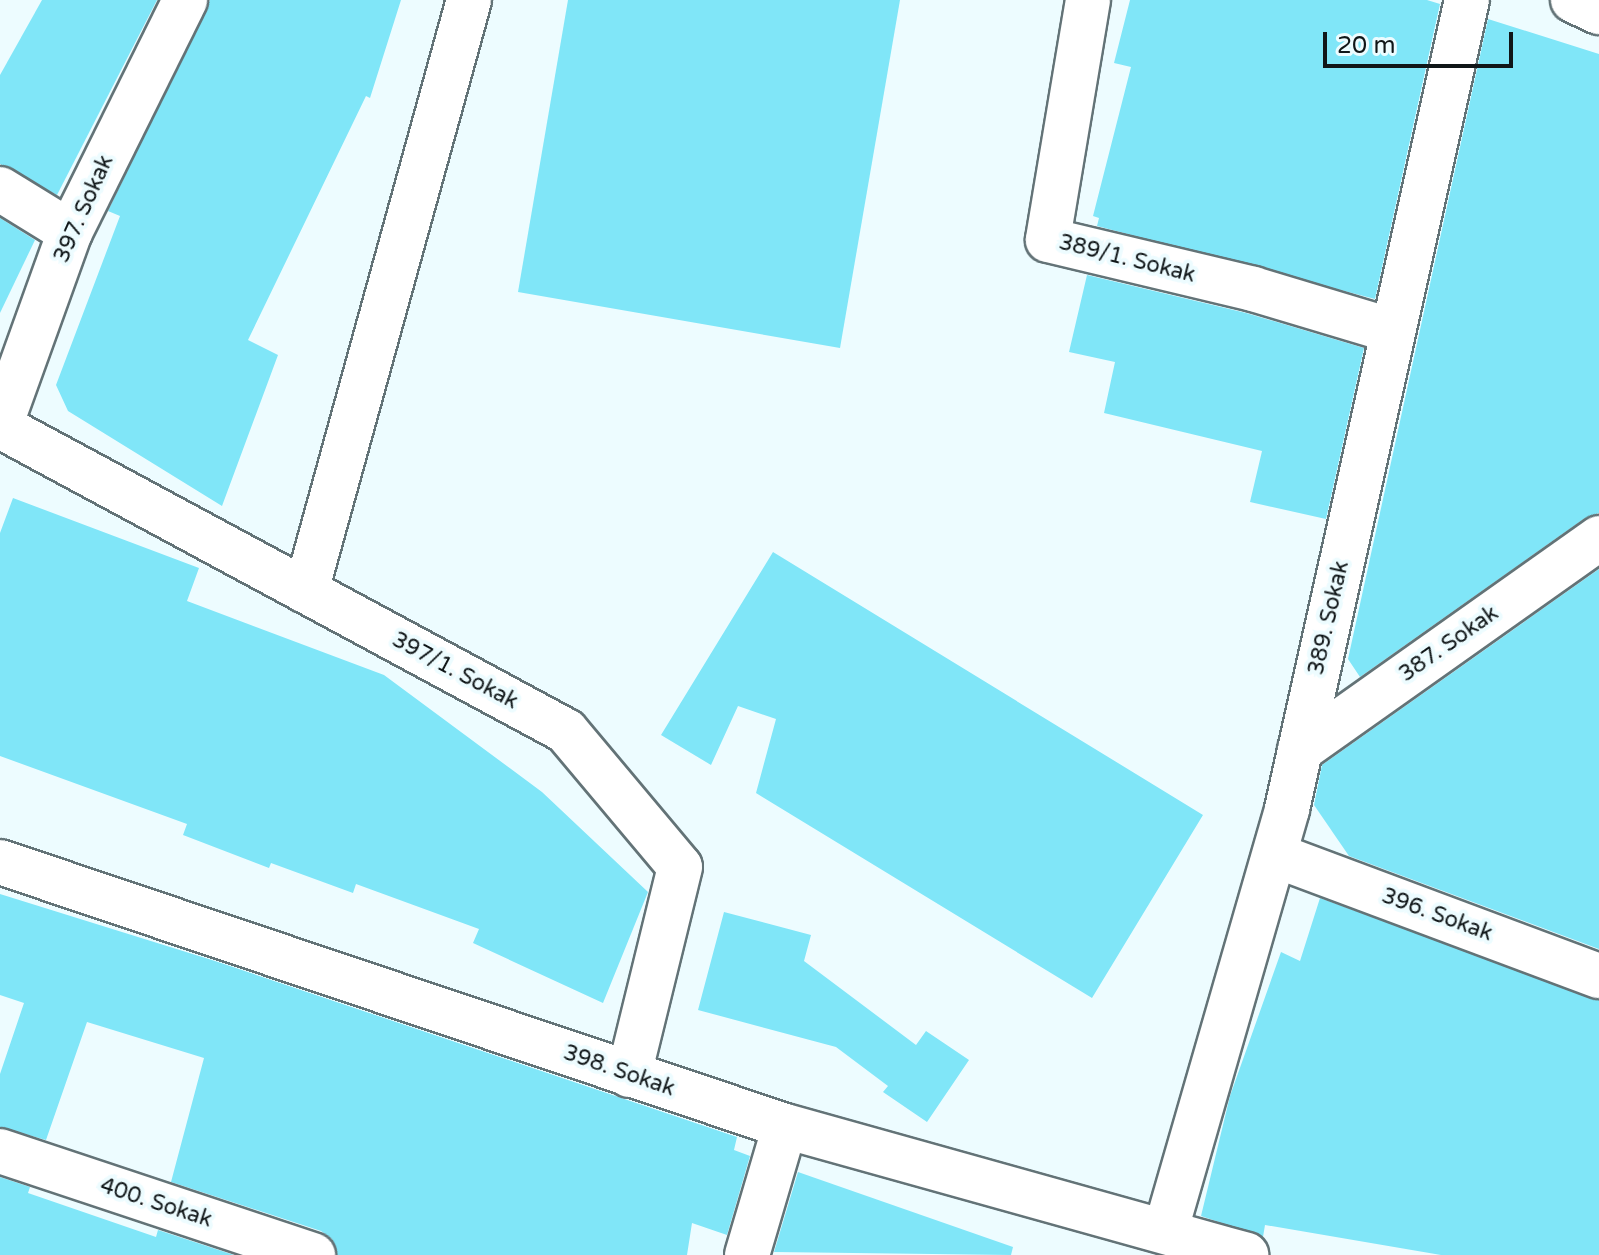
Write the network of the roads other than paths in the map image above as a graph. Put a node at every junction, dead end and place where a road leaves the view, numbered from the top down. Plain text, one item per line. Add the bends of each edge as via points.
1 (185, 0) edge
2 (469, 0) edge
3 (1088, 0) edge
4 (1467, 0) edge
5 (1573, 0) edge
6 (1599, 12) edge
7 (0, 189) edge
8 (70, 232) junction
9 (1393, 331) junction
10 (0, 426) edge
11 (1599, 538) edge
12 (306, 591) junction
13 (1300, 750) junction
14 (1275, 855) junction
15 (0, 862) edge
16 (1599, 976) edge
17 (629, 1075) junction
18 (785, 1126) junction
19 (0, 1151) edge
20 (1166, 1229) junction
21 (313, 1255) edge
22 (747, 1255) edge
23 (1246, 1255) edge

1 - 8 street, 397. Sokak
2 - 12 street
3 - 9 street, 389/1. Sokak via 1048,240 1253,289
4 - 9 street, 389. Sokak
5 - 6 street
7 - 8 street
8 - 10 street, 397. Sokak
9 - 13 street, 389. Sokak
10 - 12 street, 397/1. Sokak
11 - 13 street, 387. Sokak
12 - 17 street, 397/1. Sokak via 566,731 680,867
13 - 14 street, 389. Sokak
14 - 16 street, 396. Sokak
14 - 20 street, 389. Sokak
15 - 17 street, 398. Sokak
17 - 18 street, 398. Sokak
18 - 20 street, 398. Sokak
18 - 22 street
19 - 21 street, 400. Sokak
20 - 23 street, 398. Sokak

